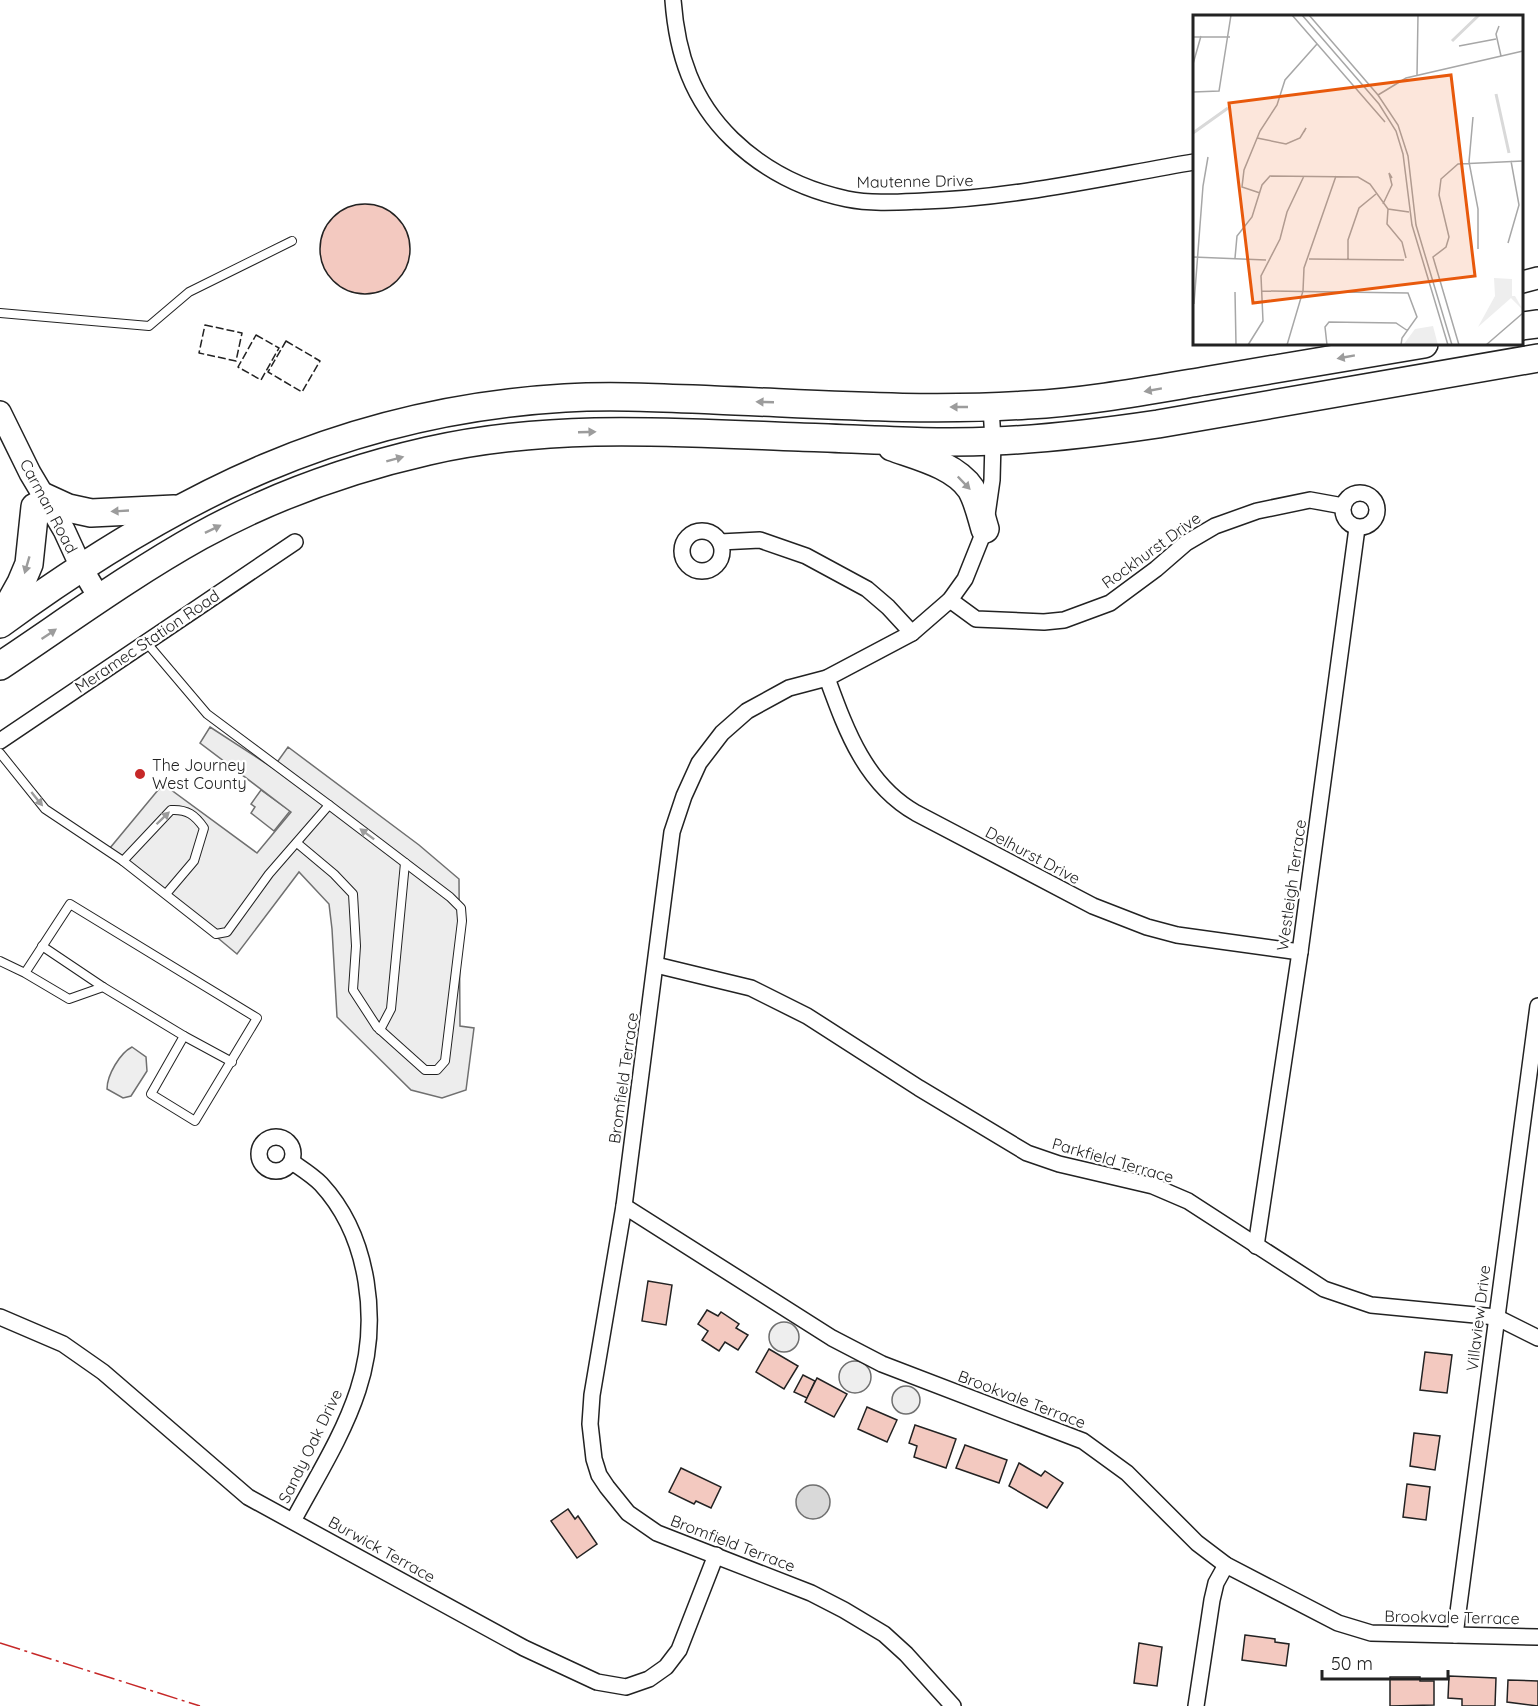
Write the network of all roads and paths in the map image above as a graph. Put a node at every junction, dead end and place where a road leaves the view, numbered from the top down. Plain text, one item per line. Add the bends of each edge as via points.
1 (673, 0) edge
2 (1193, 162) edge
3 (292, 241) dead end
4 (1538, 279) edge
5 (1523, 282) edge
6 (0, 313) edge
7 (1538, 324) edge
8 (1523, 326) edge
9 (1418, 345) edge
10 (1538, 358) edge
11 (991, 407) junction
12 (0, 412) edge
13 (0, 440) edge
14 (874, 440) junction
15 (993, 441) junction
16 (40, 502) junction
17 (1343, 506) junction
18 (178, 509) junction
19 (1357, 528) junction
20 (985, 529) junction
21 (294, 542) dead end
22 (720, 542) dead end
23 (81, 567) junction
24 (100, 599) junction
25 (950, 600) junction
26 (0, 623) edge
27 (912, 633) junction
28 (146, 642) junction
29 (0, 666) edge
30 (827, 678) junction
31 (0, 741) edge
32 (0, 753) edge
33 (329, 805) junction
34 (297, 843) junction
35 (123, 861) junction
36 (405, 863) junction
37 (166, 894) junction
38 (42, 946) junction
39 (1300, 951) junction
40 (0, 961) edge
41 (656, 965) junction
42 (0, 966) edge
43 (9, 966) junction
44 (25, 973) junction
45 (103, 987) junction
46 (1538, 1006) edge
47 (380, 1030) junction
48 (184, 1036) junction
49 (232, 1062) junction
50 (292, 1162) dead end
51 (624, 1206) junction
52 (1256, 1246) junction
53 (0, 1317) edge
54 (1496, 1317) junction
55 (1538, 1338) edge
56 (293, 1521) junction
57 (716, 1555) junction
58 (1226, 1565) junction
59 (1455, 1635) junction
60 (1538, 1637) edge
61 (953, 1706) edge
62 (1196, 1706) edge

1 - 2 street, Mautenne Drive via 682,60 702,101 722,129 747,153 807,188 849,200 975,199
3 - 6 lane via 189,292 149,326
4 - 5 street
7 - 8 highway
9 -> 11 highway via 1109,397
10 - 15 highway via 1098,433
11 - 15 street, Bromfield Terrace
11 -> 18 highway via 628,397 507,403 446,412 329,442 229,482
12 - 16 street, Carman Road
13 - 16 street, Carman Road via 18,480
14 - 15 highway
14 -> 20 highway via 931,462 963,480 978,504
24 -> 14 highway via 201,536 256,508 311,485 429,450 552,433 614,431
15 - 20 street, Bromfield Terrace
18 -> 16 highway via 91,513
16 - 23 street, Carman Road via 53,537
16 -> 26 highway via 29,564
17 - 19 street via 1347,522
17 - 19 street via 1349,497 1360,493 1375,501 1373,523
17 - 25 street, Rockhurst Drive via 1310,500 1257,511 1215,526 1186,543 1110,603 1064,620 976,619
18 - 23 highway
19 - 39 street, Westleigh Terrace
20 - 25 street, Bromfield Terrace via 965,579
21 - 28 street, Meramec Station Road
22 - 27 street via 760,540 806,556 867,589
23 - 24 street, Carman Road
23 - 26 highway
29 -> 24 highway
25 - 27 street, Bromfield Terrace
27 - 30 street, Bromfield Terrace
28 - 31 street, Meramec Station Road
28 - 33 lane via 207,714
30 - 39 street, Delhurst Drive via 845,728 865,766 902,805 1093,906 1147,927 1177,935
30 - 41 street, Bromfield Terrace via 789,687 747,711 722,733 699,763 672,832
32 -> 35 lane via 45,809
33 - 34 lane
36 -> 33 lane
34 - 37 lane via 269,873 227,932 216,934
34 - 47 lane via 353,894 353,990
35 - 37 lane
35 -> 37 lane via 171,810 182,809 196,817 204,828 194,861
36 - 47 lane via 391,1009
36 - 47 lane via 461,908 445,1061 437,1070 425,1070
38 - 44 lane
38 - 45 lane
38 - 49 lane via 70,904 257,1018
39 - 52 street, Westleigh Terrace
40 - 43 lane
41 - 51 street, Bromfield Terrace
41 - 52 street, Parkfield Terrace via 751,988 807,1016 1027,1153 1153,1186 1188,1202
42 - 43 lane
43 - 44 lane
44 - 45 lane via 69,999
45 - 48 lane
46 - 54 street, Villaview Drive
48 - 49 lane
48 - 49 lane via 151,1094 195,1121
50 - 56 street, Sandy Oak Drive via 320,1183 345,1218 356,1240 369,1311 365,1364 358,1390 346,1422
51 - 57 street, Bromfield Terrace via 592,1395 594,1459 599,1475 628,1513 657,1533
51 - 58 street, Brookvale Terrace via 832,1338 882,1364 1083,1441 1127,1473 1197,1543
52 - 54 street, Parkfield Terrace via 1324,1289 1371,1305
53 - 56 street, Burwick Terrace via 63,1344 103,1372 248,1497
54 - 55 street, Parkfield Terrace
54 - 59 street, Villaview Drive
56 - 57 street, Burwick Terrace via 524,1648 597,1682 626,1687 649,1679 666,1667 679,1650
57 - 61 street, Bromfield Terrace via 812,1593 884,1634
58 - 59 street, Brookvale Terrace via 1338,1623 1371,1633
58 - 62 street via 1212,1600
59 - 60 street, Brookvale Terrace

